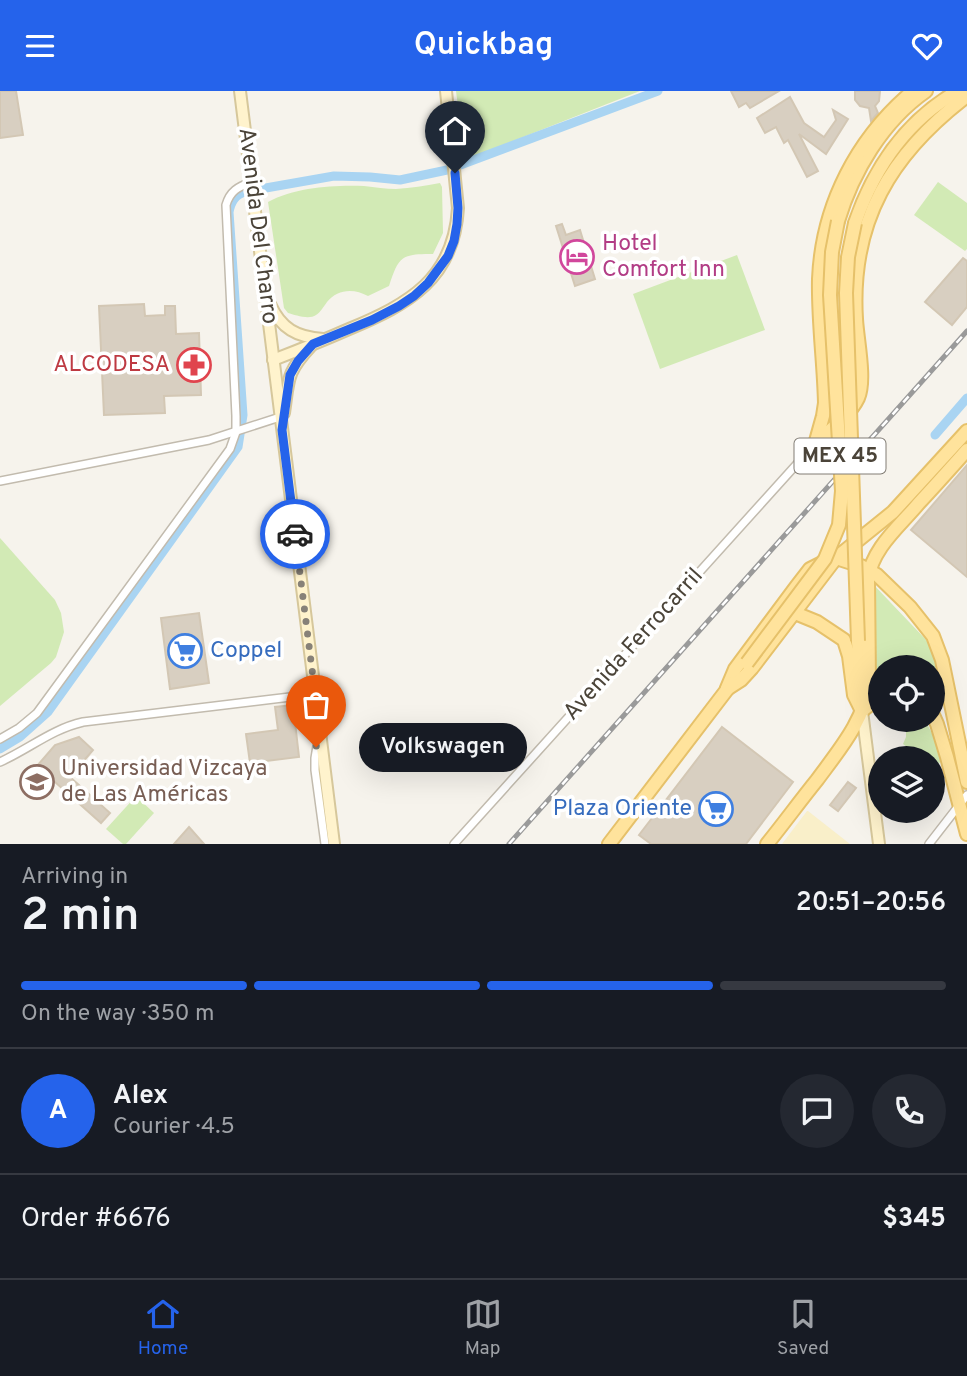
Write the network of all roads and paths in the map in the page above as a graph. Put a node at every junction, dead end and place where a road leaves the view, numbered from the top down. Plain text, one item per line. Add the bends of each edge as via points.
1 (240, 91) edge
2 (446, 91) edge
3 (913, 91) edge
4 (926, 91) edge
5 (958, 91) edge
6 (967, 96) edge
7 (251, 182) junction
8 (265, 292) junction
9 (326, 339) junction
10 (313, 344) junction
11 (273, 360) junction
12 (861, 373) junction
13 (825, 383) junction
14 (280, 417) junction
15 (282, 430) junction
16 (236, 432) junction
17 (967, 432) edge
18 (814, 445) junction
19 (967, 450) edge
20 (0, 481) edge
21 (836, 558) junction
22 (869, 570) junction
23 (795, 613) junction
24 (727, 689) junction
25 (315, 694) junction
26 (868, 706) edge
27 (951, 706) junction
28 (862, 711) junction
29 (945, 713) edge
30 (938, 732) edge
31 (320, 733) junction
32 (958, 736) junction
33 (0, 739) edge
34 (967, 747) edge
35 (0, 762) edge
36 (967, 782) edge
37 (963, 800) edge
38 (967, 834) edge
39 (324, 844) edge
40 (334, 844) edge
41 (454, 844) edge
42 (609, 844) edge
43 (767, 844) edge
44 (879, 844) edge
45 (929, 844) edge

1 - 7 main road, Avenida Del Charro
2 - 9 main road via 458,208 451,249 414,296
3 - 13 main road via 866,141 831,208 819,280
4 - 24 main road, MEX 45, bridge via 902,111 868,154 838,221 830,295 842,491 839,524 825,559
5 - 28 main road, MEX 45, bridge via 921,117 894,148 862,202 848,257
6 - 12 main road via 931,126 899,162 874,203 856,271
7 - 8 main road, Avenida Del Charro
7 - 16 street via 234,190 226,205
8 - 9 main road via 286,328
8 - 11 main road, Avenida Del Charro
9 - 10 main road
10 - 11 main road
10 - 15 main road via 290,375
11 - 14 main road, Avenida Del Charro
12 - 13 main road via 845,393 834,392
12 - 18 main road via 858,398
13 - 18 main road via 823,416
14 - 15 main road, Avenida Del Charro
14 - 16 street
15 - 25 main road
16 - 20 street
16 - 33 street via 226,457 37,713
17 - 21 main road via 911,494
18 - 41 street, Avenida Ferrocarril
19 - 22 main road via 892,534
21 - 22 main road
21 - 23 main road
21 - 24 main road via 806,574 735,669
22 - 27 main road via 910,607 933,636
22 - 28 main road via 869,681
23 - 24 main road via 747,675
23 - 28 main road via 844,640 854,695
24 - 42 main road, MEX 45
25 - 31 main road
25 - 35 street via 83,722 56,731
26 - 28 main road
27 - 29 main road
27 - 32 main road
28 - 43 main road via 843,744
28 - 44 main road
30 - 37 main road
31 - 39 street via 315,770
31 - 40 main road
32 - 34 main road
32 - 36 main road
37 - 38 main road
37 - 45 street

